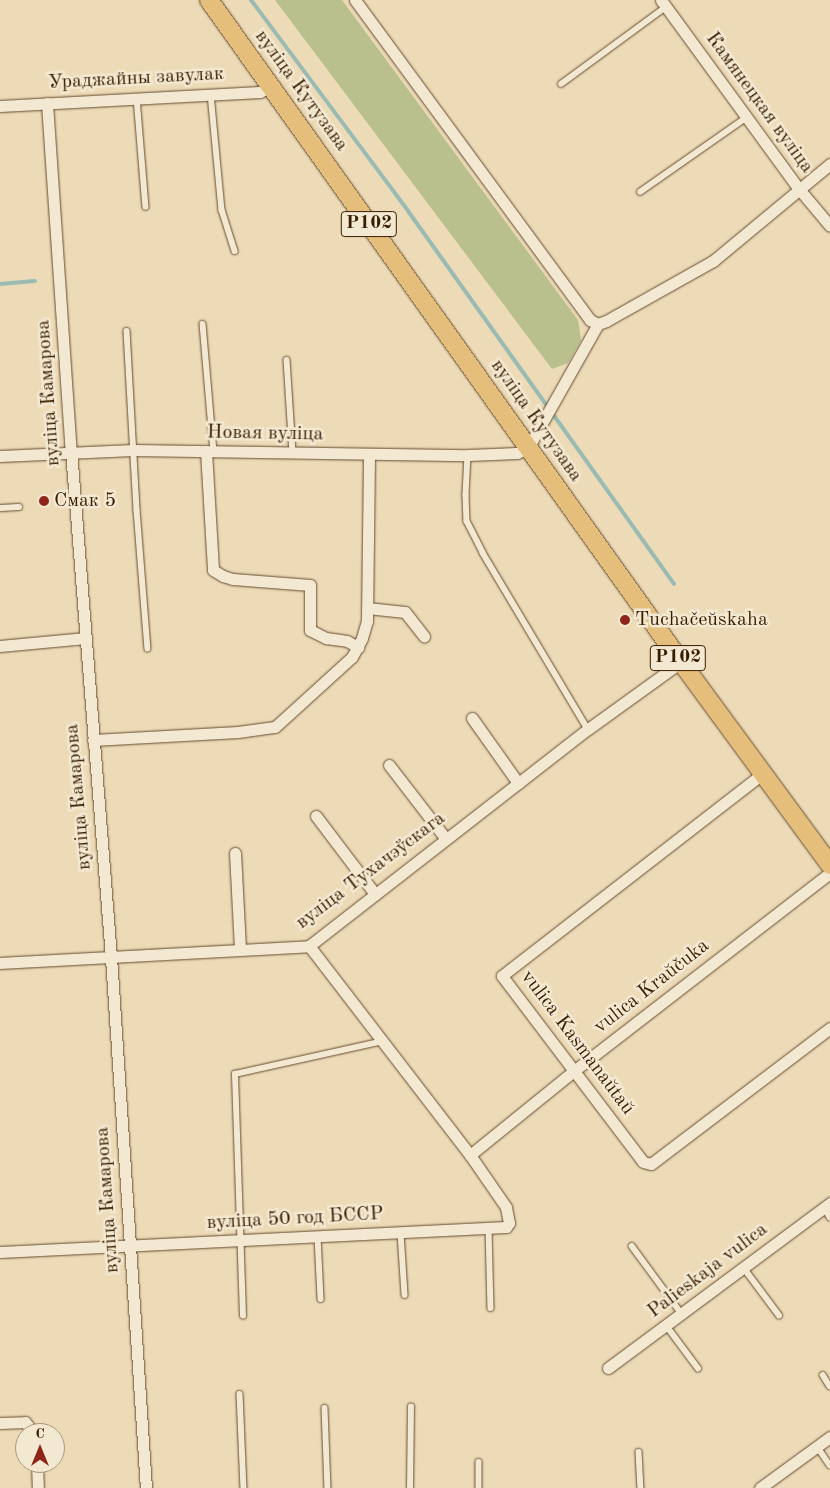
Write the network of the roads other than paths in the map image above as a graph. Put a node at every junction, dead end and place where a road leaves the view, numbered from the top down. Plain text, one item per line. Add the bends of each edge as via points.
1 (209, 0) edge
2 (355, 0) edge
3 (663, 4) edge
4 (561, 84) dead end
5 (271, 85) junction
6 (211, 94) junction
7 (137, 98) junction
8 (47, 103) junction
9 (0, 106) edge
10 (747, 117) junction
11 (830, 164) edge
12 (799, 189) junction
13 (640, 192) dead end
14 (146, 207) dead end
15 (830, 226) edge
16 (235, 251) dead end
17 (594, 322) junction
18 (203, 324) dead end
19 (127, 331) dead end
20 (287, 360) dead end
21 (528, 448) junction
22 (133, 450) junction
23 (71, 451) junction
24 (210, 452) junction
25 (292, 453) junction
26 (369, 454) junction
27 (468, 455) junction
28 (0, 456) edge
29 (19, 507) dead end
30 (0, 508) edge
31 (367, 608) junction
32 (424, 636) dead end
33 (86, 638) junction
34 (0, 646) edge
35 (358, 647) junction
36 (148, 649) dead end
37 (681, 662) junction
38 (472, 718) dead end
39 (588, 729) junction
40 (93, 740) junction
41 (389, 765) dead end
42 (762, 774) junction
43 (518, 783) junction
44 (316, 816) dead end
45 (446, 839) junction
46 (235, 853) dead end
47 (830, 865) edge
48 (830, 873) edge
49 (375, 894) junction
50 (309, 946) junction
51 (240, 950) junction
52 (112, 957) junction
53 (0, 963) edge
54 (830, 1028) edge
55 (384, 1041) junction
56 (575, 1070) junction
57 (470, 1155) junction
58 (828, 1209) edge
59 (489, 1228) junction
60 (401, 1233) junction
61 (318, 1237) junction
62 (240, 1241) junction
63 (130, 1245) junction
64 (632, 1246) dead end
65 (0, 1252) edge
66 (744, 1268) junction
67 (404, 1295) dead end
68 (321, 1299) dead end
69 (491, 1308) dead end
70 (682, 1314) junction
71 (779, 1315) dead end
72 (243, 1316) dead end
73 (666, 1325) junction
74 (608, 1368) dead end
75 (698, 1368) dead end
76 (822, 1375) dead end
77 (830, 1386) edge
78 (240, 1394) dead end
79 (411, 1407) dead end
80 (325, 1408) dead end
81 (0, 1423) edge
82 (26, 1423) edge
83 (830, 1437) edge
84 (817, 1446) junction
85 (639, 1452) dead end
86 (478, 1462) dead end
87 (830, 1465) edge
88 (37, 1473) edge
89 (38, 1488) edge
90 (146, 1488) edge
91 (244, 1488) edge
92 (328, 1488) edge
93 (410, 1488) edge
94 (479, 1488) edge
95 (641, 1488) edge
96 (760, 1488) edge

1 - 5 main road, вуліца Кутузава / Р102
2 - 17 street
3 - 4 lane
3 - 10 street, Камянецкая вуліца
5 - 6 street, Ураджайны завулак via 260,92
5 - 21 main road, вуліца Кутузава / Р102
6 - 7 street, Ураджайны завулак
6 - 16 lane via 222,210
7 - 8 street, Ураджайны завулак
7 - 14 lane
8 - 9 street, Ураджайны завулак
8 - 23 street, вуліца Камарова
10 - 12 street, Камянецкая вуліца
10 - 13 lane
11 - 12 street
12 - 15 street, Камянецкая вуліца
12 - 17 street via 714,261 606,321
17 - 21 street
18 - 24 lane
19 - 22 lane
20 - 25 lane
21 - 27 street, Новая вуліца via 502,455
21 - 37 main road, вуліца Кутузава / Р102
22 - 23 street, Новая вуліца
22 - 24 street, Новая вуліца
22 - 36 lane
23 - 28 street, Новая вуліца
23 - 33 street, вуліца Камарова
24 - 25 street, Новая вуліца
24 - 35 street via 213,570 233,579 310,585 310,630
25 - 26 street, Новая вуліца
26 - 27 street, Новая вуліца
26 - 31 street
27 - 39 lane via 468,520 483,553
29 - 30 lane
31 - 32 street via 405,612
31 - 35 street via 367,621
33 - 34 street
33 - 40 street, вуліца Камарова
35 - 40 street via 352,657 275,726 238,732
37 - 39 street, вуліца Тухачэўскага
37 - 42 main road, вуліца Кутузава / Р102
38 - 43 street
39 - 43 street, вуліца Тухачэўскага
40 - 52 street, вуліца Камарова
41 - 45 street
42 - 47 main road, вуліца Кутузава / Р102
42 - 56 street, vulica Kasmanaŭtaŭ via 502,976
43 - 45 street, вуліца Тухачэўскага
44 - 49 street
45 - 49 street, вуліца Тухачэўскага
46 - 51 street
48 - 56 street, vulica Kraŭčuka
49 - 50 street, вуліца Тухачэўскага
50 - 51 street, вуліца Тухачэўскага
50 - 55 street
51 - 52 street, вуліца Тухачэўскага
52 - 53 street, вуліца Тухачэўскага
52 - 63 street, вуліца Камарова
54 - 56 street, vulica Kasmanaŭtaŭ via 651,1164 643,1162
55 - 57 street
55 - 62 lane via 236,1074
56 - 57 street, vulica Kraŭčuka
57 - 59 street, вуліца 50 год БССР via 509,1215 506,1228
58 - 66 street, Palieskaja vulica
59 - 60 street, вуліца 50 год БССР
59 - 69 lane
60 - 61 street, вуліца 50 год БССР
60 - 67 lane
61 - 62 street, вуліца 50 год БССР
61 - 68 lane
62 - 63 street, вуліца 50 год БССР
62 - 72 lane
63 - 65 street, вуліца 50 год БССР
63 - 90 street, вуліца Камарова
64 - 70 lane
66 - 70 street, Palieskaja vulica
66 - 71 lane
70 - 73 street, Palieskaja vulica
73 - 74 street, Palieskaja vulica
73 - 75 lane
76 - 77 lane
78 - 91 lane
79 - 93 lane
80 - 92 lane
81 - 82 street
83 - 84 street
84 - 87 lane
84 - 96 street
85 - 95 lane
86 - 94 lane
88 - 89 street

